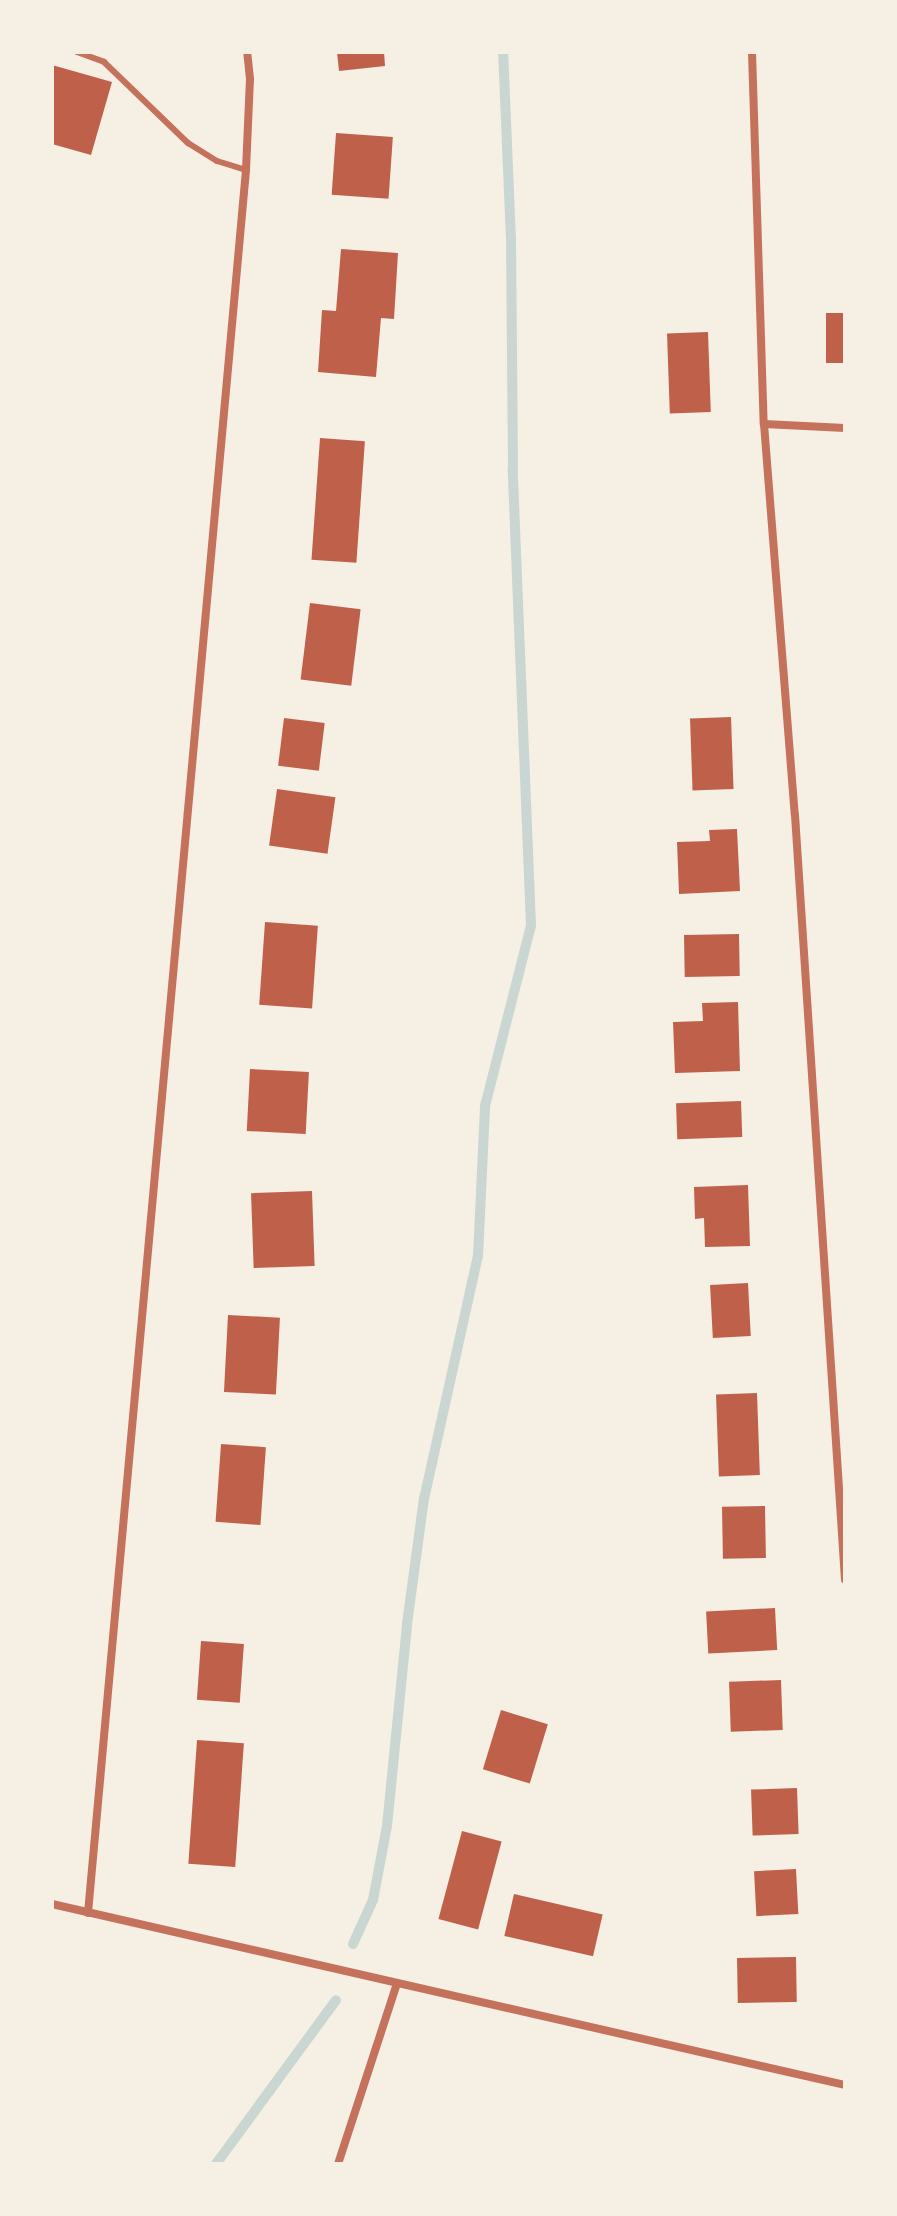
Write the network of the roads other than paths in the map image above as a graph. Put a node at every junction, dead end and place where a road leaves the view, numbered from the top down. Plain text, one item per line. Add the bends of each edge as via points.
1 (77, 52) edge
2 (247, 52) edge
3 (752, 52) edge
4 (246, 170) junction
5 (764, 424) junction
6 (845, 428) edge
7 (845, 1579) edge
8 (52, 1904) edge
9 (88, 1913) junction
10 (397, 1984) junction
11 (845, 2085) edge
12 (338, 2164) edge

1 - 4 lane via 104,62 188,143 217,161
2 - 4 street
3 - 5 street
4 - 9 street
5 - 6 street
5 - 7 street
8 - 9 street
9 - 10 street
10 - 11 street
10 - 12 street

